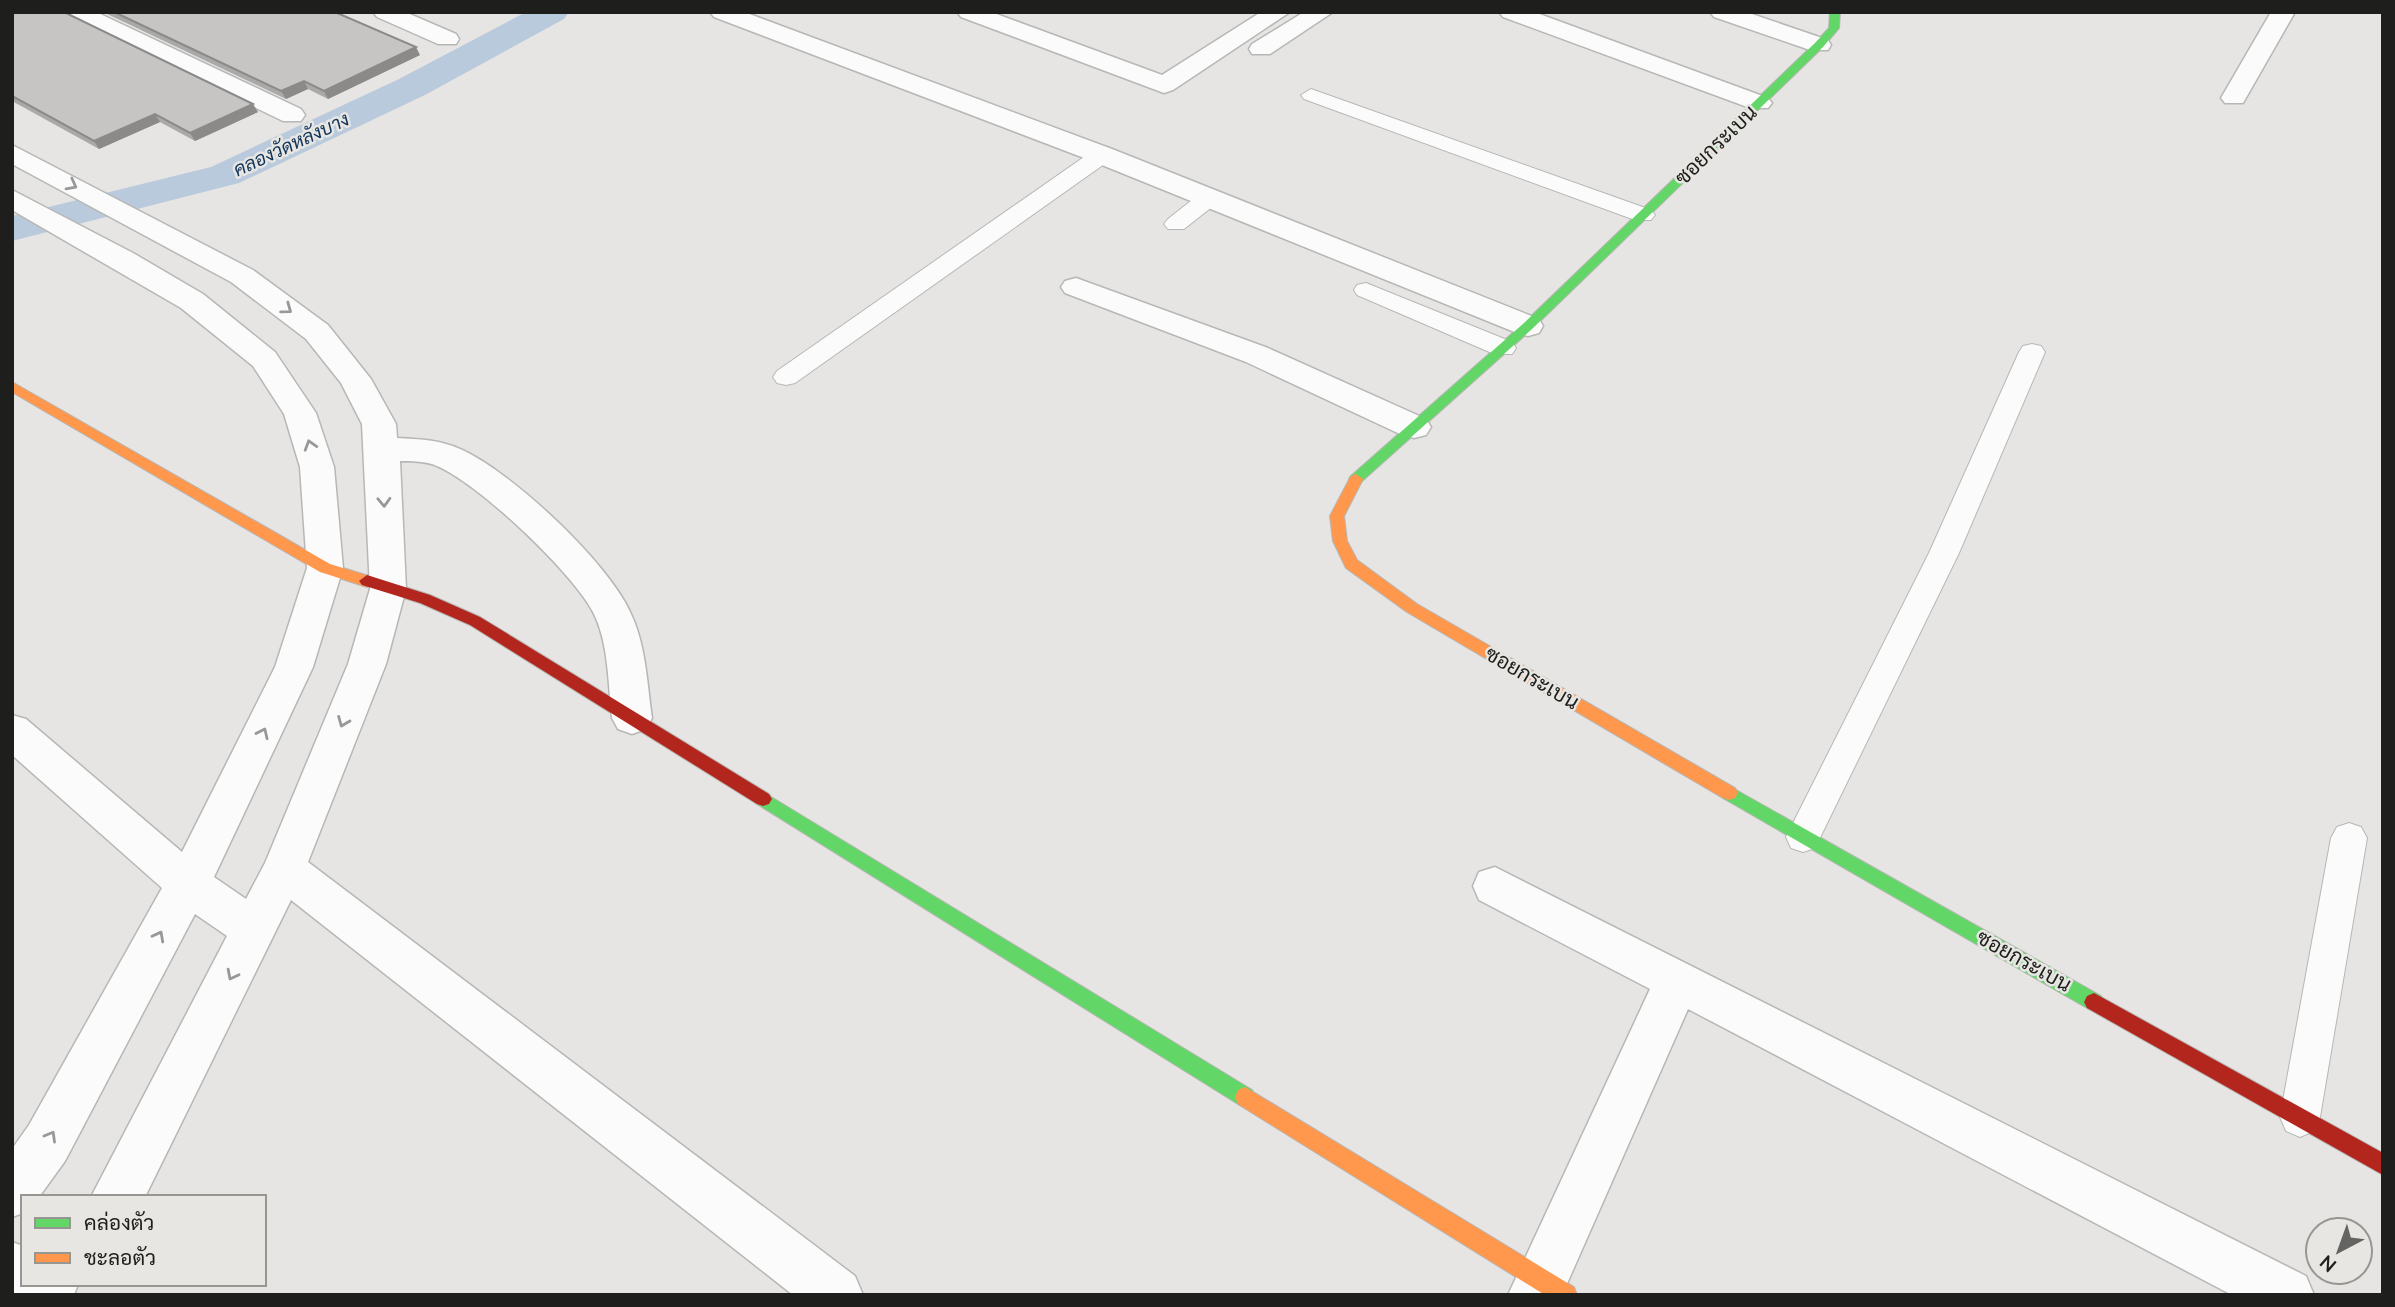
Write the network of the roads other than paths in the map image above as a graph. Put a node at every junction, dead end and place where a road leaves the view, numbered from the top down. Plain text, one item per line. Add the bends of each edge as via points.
1 (77, 12) edge
2 (385, 12) edge
3 (722, 12) edge
4 (969, 12) edge
5 (1278, 12) edge
6 (1321, 12) edge
7 (1511, 12) edge
8 (1722, 12) edge
9 (1835, 12) edge
10 (2283, 12) edge
11 (447, 39) dead end
12 (1819, 45) junction
13 (1261, 49) dead end
14 (1311, 95) dead end
15 (2234, 98) dead end
16 (1759, 103) junction
17 (292, 115) dead end
18 (12, 153) edge
19 (1102, 155) junction
20 (12, 198) edge
21 (1209, 198) junction
22 (1643, 215) junction
23 (1176, 224) dead end
24 (242, 276) junction
25 (1076, 287) dead end
26 (1366, 290) dead end
27 (192, 302) junction
28 (1528, 326) junction
29 (1503, 348) junction
30 (2032, 352) dead end
31 (786, 377) dead end
32 (12, 386) edge
33 (1414, 427) junction
34 (382, 449) junction
35 (325, 568) junction
36 (388, 589) junction
37 (632, 718) junction
38 (12, 731) edge
39 (1803, 837) junction
40 (2349, 838) dead end
41 (284, 869) junction
42 (187, 883) junction
43 (1495, 886) dead end
44 (254, 930) junction
45 (1678, 980) junction
46 (2300, 1118) junction
47 (2383, 1165) edge
48 (12, 1192) edge
49 (117, 1195) edge
50 (1548, 1290) edge
51 (836, 1295) edge
52 (2287, 1295) edge

1 - 17 street
2 - 11 street
3 - 19 street
4 - 5 street via 1164,85
6 - 13 street
7 - 16 street
8 - 12 street
9 - 12 street, ซอยกระเบน via 1834,28
10 - 15 street
12 - 16 street, ซอยกระเบน
14 - 22 lane
16 - 22 street, ซอยกระเบน
18 -> 24 street
19 - 21 street
19 - 31 lane
20 - 27 street
21 - 23 lane
21 - 28 street
22 - 28 street, ซอยกระเบน
24 - 27 street
24 -> 34 street via 317,332 355,379 379,424
25 - 33 street via 1256,355
26 - 29 lane
35 -> 27 street via 317,467 300,413 264,359
28 - 29 street, ซอยกระเบน
29 - 33 street, ซอยกระเบน
30 - 39 lane via 1944,552
32 - 35 street
33 - 39 street, ซอยกระเบน via 1357,478 1337,516 1340,541 1351,564 1412,608
34 -> 36 street
34 - 37 street via 448,456 483,478 592,581 612,612
35 - 36 street
42 -> 35 street via 294,667
36 - 37 street via 475,621
36 -> 41 street via 367,664
37 - 50 street
38 - 42 street
39 - 46 street, ซอยกระเบน
40 - 46 lane
41 - 44 street
41 - 51 street
42 - 44 street
48 -> 42 street via 47,1143
43 - 45 street
44 -> 49 street
45 - 50 street
45 - 52 street
46 - 47 street, ซอยกระเบน

